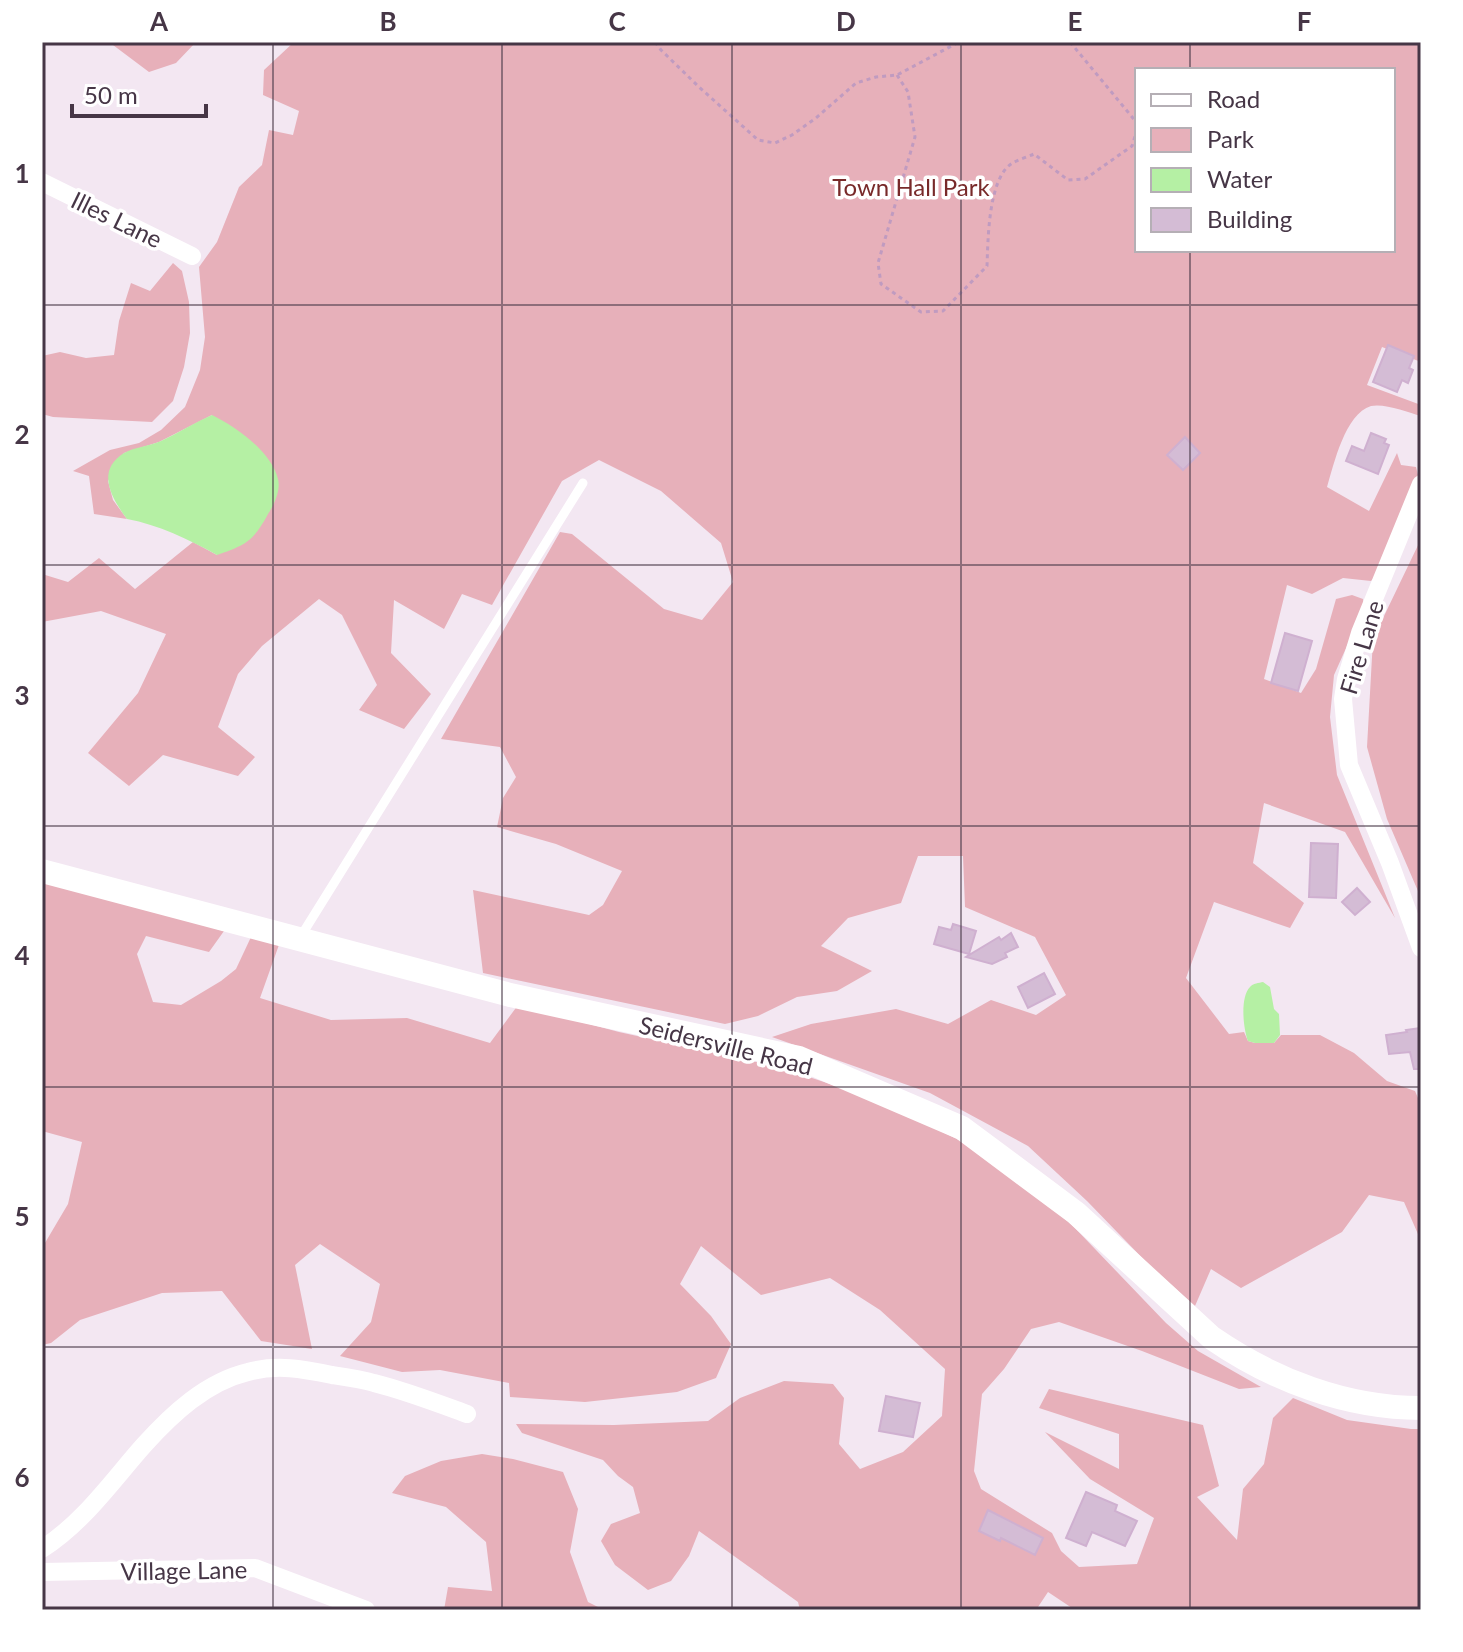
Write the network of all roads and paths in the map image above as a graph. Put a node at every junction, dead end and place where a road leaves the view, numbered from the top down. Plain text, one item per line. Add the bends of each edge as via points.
1 (655, 42) edge
2 (959, 42) edge
3 (1070, 42) edge
4 (897, 75) junction
5 (1135, 121) edge
6 (1135, 136) edge
7 (42, 182) edge
8 (192, 256) dead end
9 (583, 483) dead end
10 (1421, 484) edge
11 (42, 871) edge
12 (299, 939) junction
13 (1421, 948) edge
14 (1421, 1408) edge
15 (467, 1414) dead end
16 (42, 1549) edge
17 (42, 1572) edge
18 (366, 1610) edge

1 - 4 path via 758,140 775,143 816,118 856,83
2 - 4 path
3 - 5 path
4 - 6 path via 908,92 915,137 878,263 881,284 921,312 943,311 987,266 989,217 997,185 1009,165 1034,154 1068,180 1085,179 1132,146
7 - 8 street, Illes Lane
9 - 12 lane
10 - 13 street, Fire Lane via 1360,633 1343,699 1349,765
11 - 12 street, Seidersville Road
12 - 14 street, Seidersville Road via 510,995 799,1058 962,1128 1076,1213 1226,1348 1271,1373 1330,1395
15 - 16 street via 374,1382 288,1367 245,1372 197,1396 170,1417 91,1508
17 - 18 street, Village Lane via 255,1568

